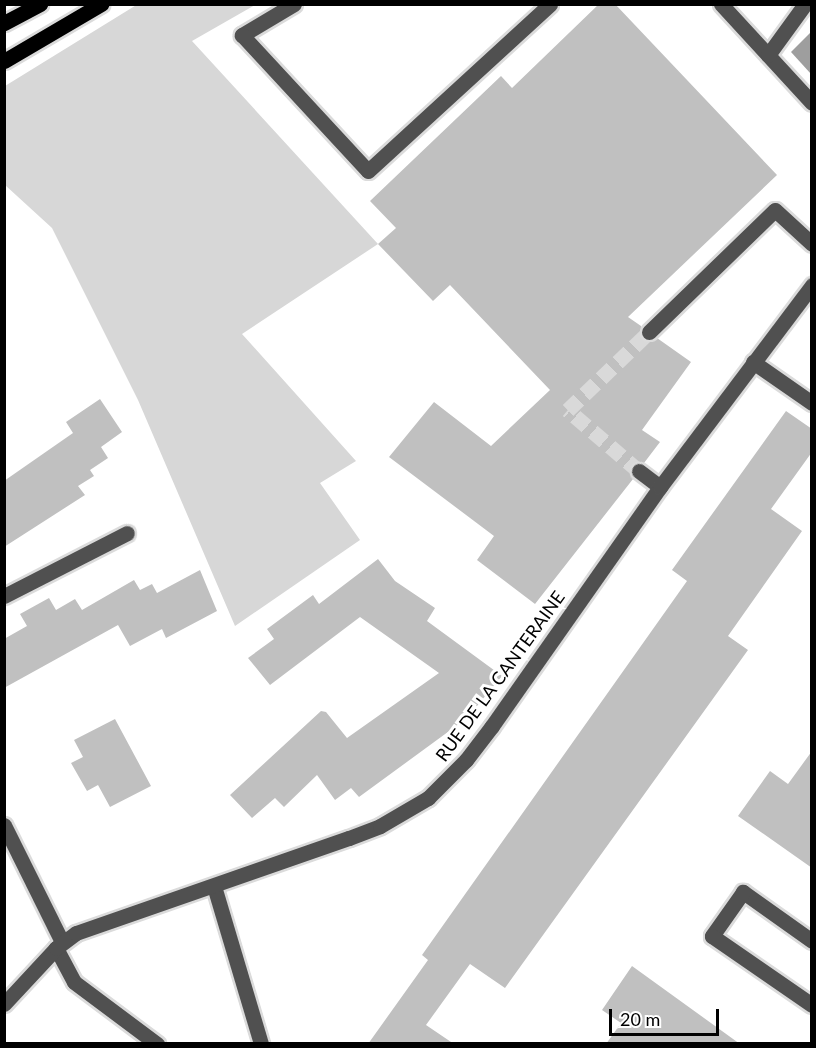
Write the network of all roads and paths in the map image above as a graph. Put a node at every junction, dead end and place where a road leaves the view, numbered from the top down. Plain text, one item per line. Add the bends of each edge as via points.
1 (40, 4) edge
2 (101, 4) edge
3 (294, 4) edge
4 (550, 4) edge
5 (721, 4) edge
6 (805, 4) edge
7 (4, 23) edge
8 (768, 55) junction
9 (4, 61) edge
10 (812, 103) edge
11 (812, 244) edge
12 (812, 285) edge
13 (649, 332) tunnel mouth
14 (753, 362) junction
15 (812, 403) edge
16 (639, 471) tunnel mouth
17 (660, 486) junction
18 (127, 533) dead end
19 (4, 596) edge
20 (4, 825) edge
21 (214, 886) junction
22 (812, 941) edge
23 (59, 945) junction
24 (4, 1004) edge
25 (812, 1005) edge
26 (157, 1044) edge
27 (261, 1044) edge

1 - 7 main road
2 - 9 main road
3 - 4 street via 242,35 368,171
5 - 8 street
6 - 8 street
8 - 10 street
11 - 13 street via 775,210
12 - 14 street, RUE DE LA CANTERAINE
14 - 15 street
14 - 17 street, RUE DE LA CANTERAINE
16 - 17 street
17 - 21 street, RUE DE LA CANTERAINE via 492,726 466,760 428,798 380,826
18 - 19 street
20 - 23 street
21 - 23 street, RUE DE LA CANTERAINE via 94,925
21 - 27 street
22 - 25 street via 743,892 712,936
23 - 24 street, RUE DE LA CANTERAINE
23 - 26 street via 74,982

